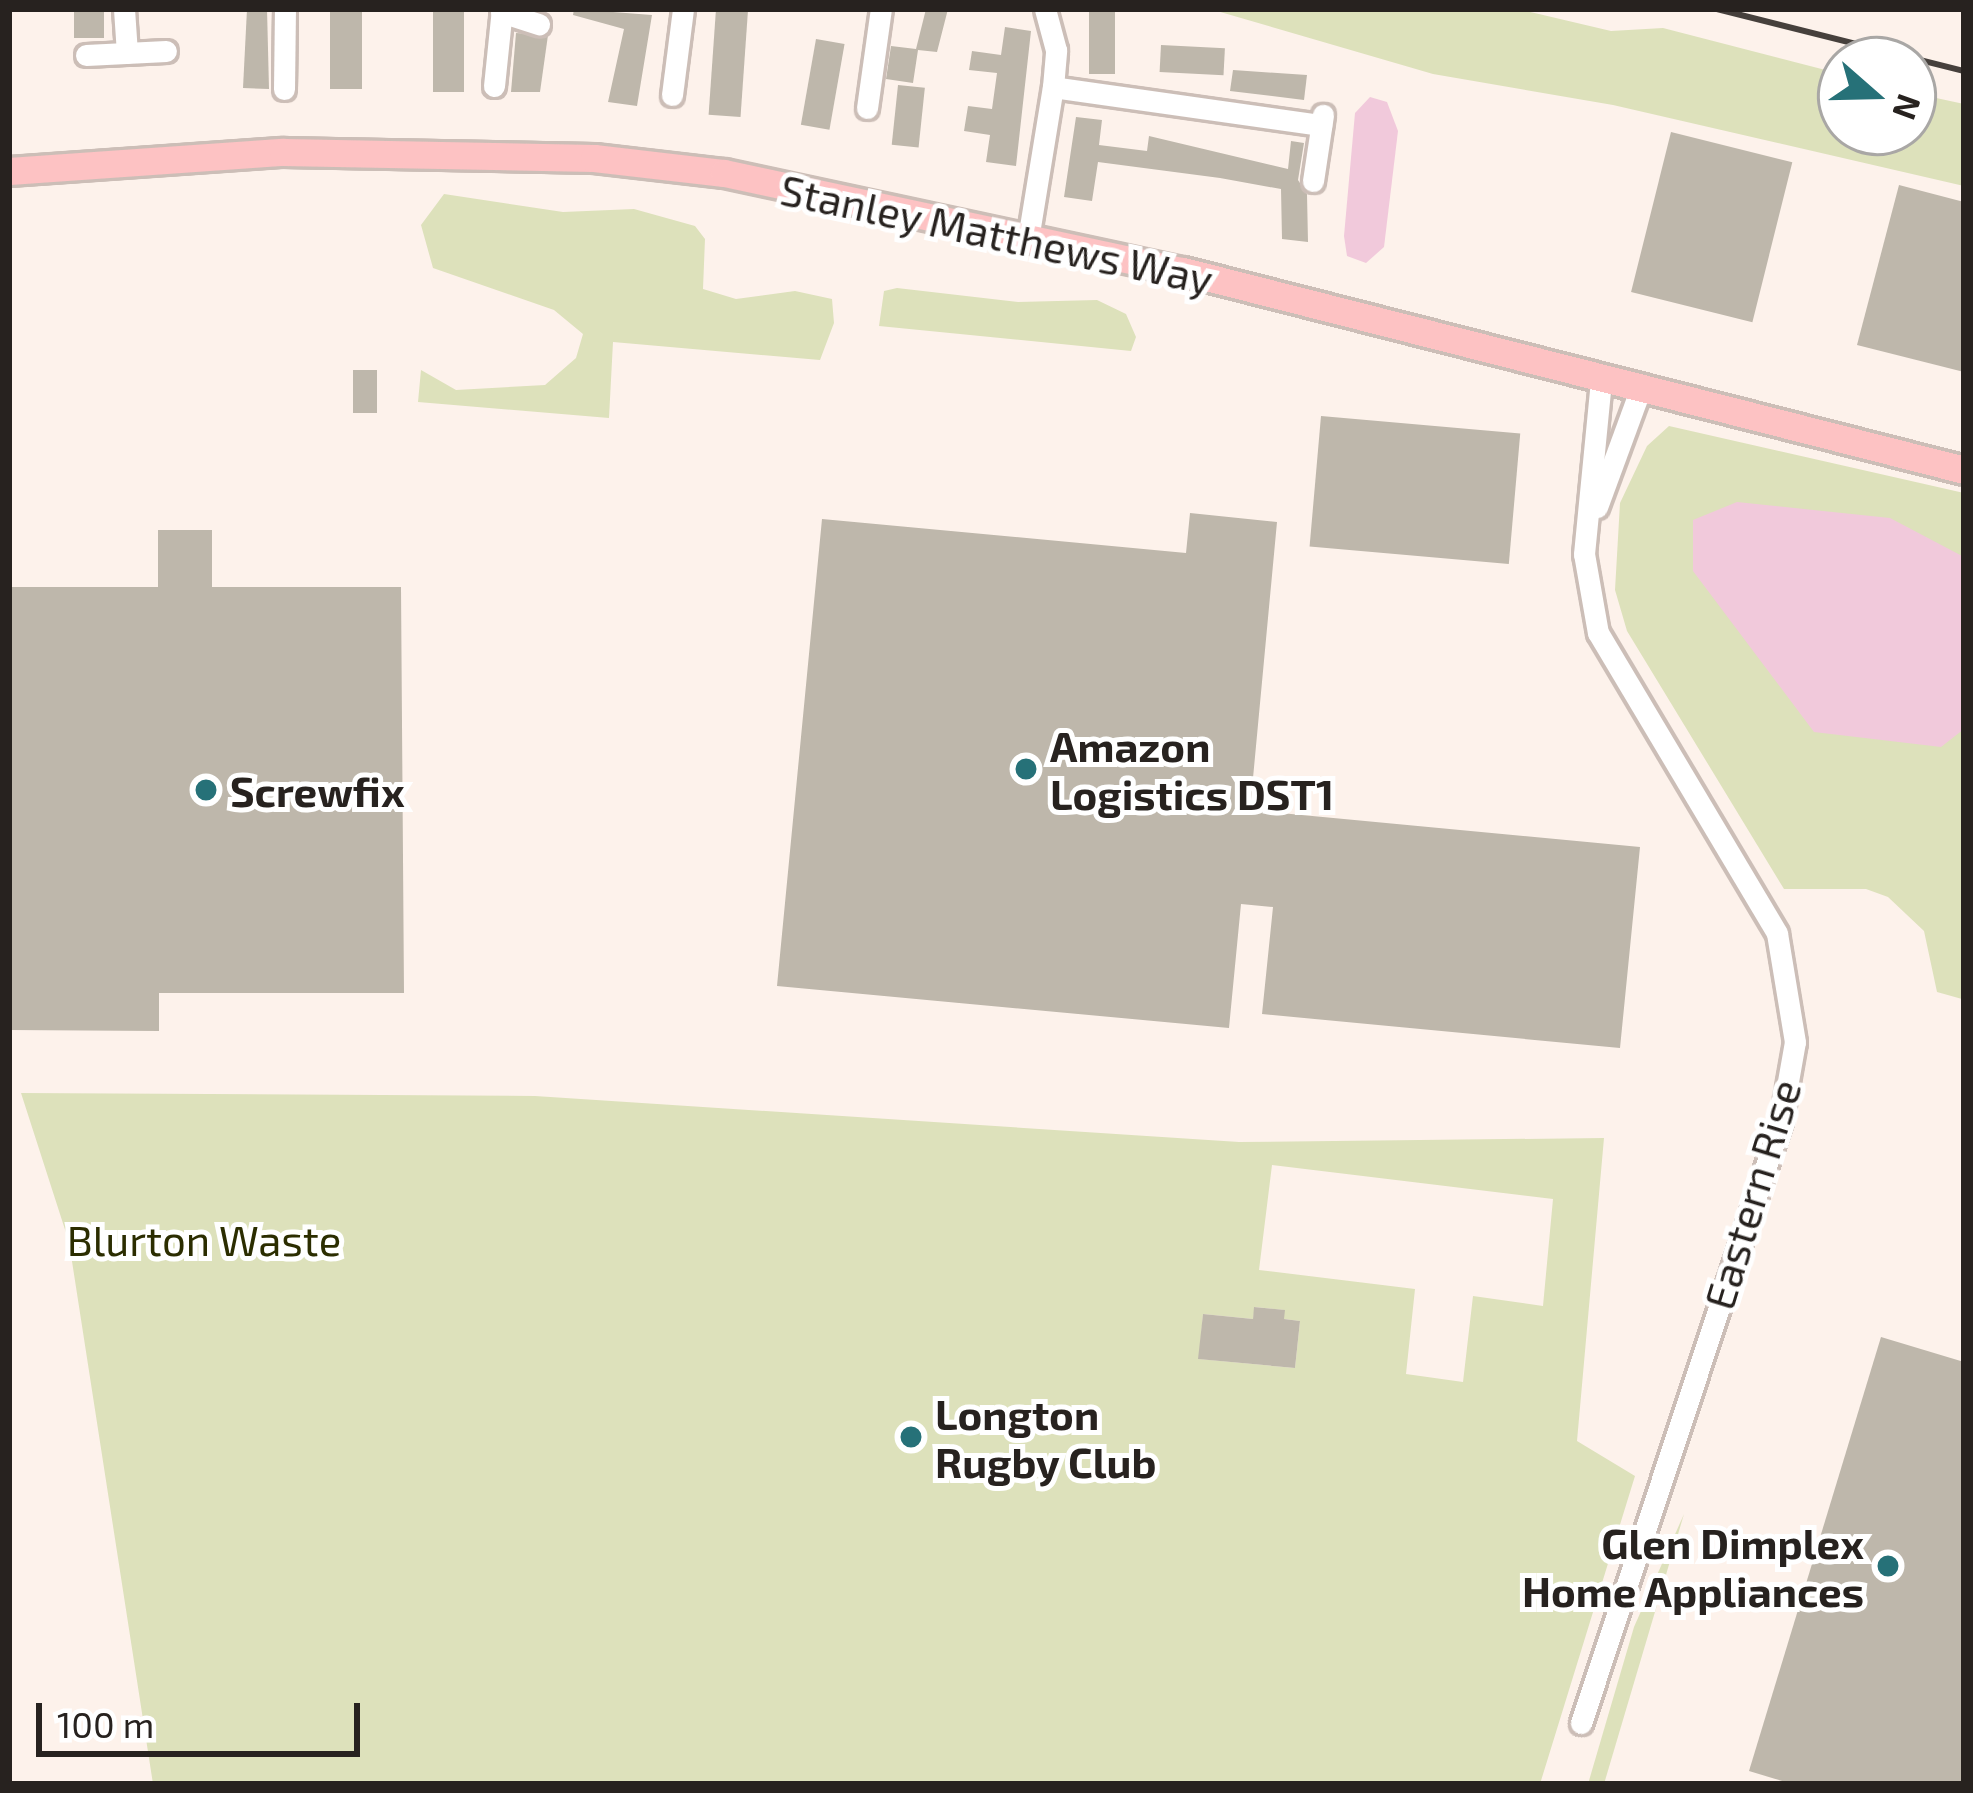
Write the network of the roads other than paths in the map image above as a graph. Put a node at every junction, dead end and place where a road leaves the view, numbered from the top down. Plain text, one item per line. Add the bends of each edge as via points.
1 (124, 9) edge
2 (285, 9) edge
3 (682, 9) edge
4 (881, 9) edge
5 (1045, 9) edge
6 (502, 11) edge
7 (539, 24) dead end
8 (166, 51) dead end
9 (127, 53) junction
10 (86, 56) dead end
11 (494, 86) dead end
12 (1053, 87) junction
13 (284, 89) dead end
14 (672, 94) dead end
15 (867, 108) dead end
16 (9, 172) edge
17 (1313, 181) dead end
18 (1028, 239) junction
19 (1601, 380) junction
20 (1640, 390) junction
21 (1964, 470) edge
22 (1584, 554) junction
23 (1581, 1723) dead end

1 - 9 street
2 - 13 street
3 - 14 street
4 - 15 street
5 - 12 street via 1054,34
6 - 7 street
6 - 11 street
8 - 9 street
9 - 10 street
12 - 17 street via 1322,120
12 - 18 street
16 - 18 main road, Stanley Matthews Way via 200,153 594,158 724,173
18 - 19 main road, Stanley Matthews Way
19 - 20 main road, Stanley Matthews Way
19 - 22 street, Eastern Rise
20 - 21 main road, Stanley Matthews Way
20 - 22 street, Eastern Rise
22 - 23 street, Eastern Rise via 1598,633 1777,933 1795,1042 1780,1121

